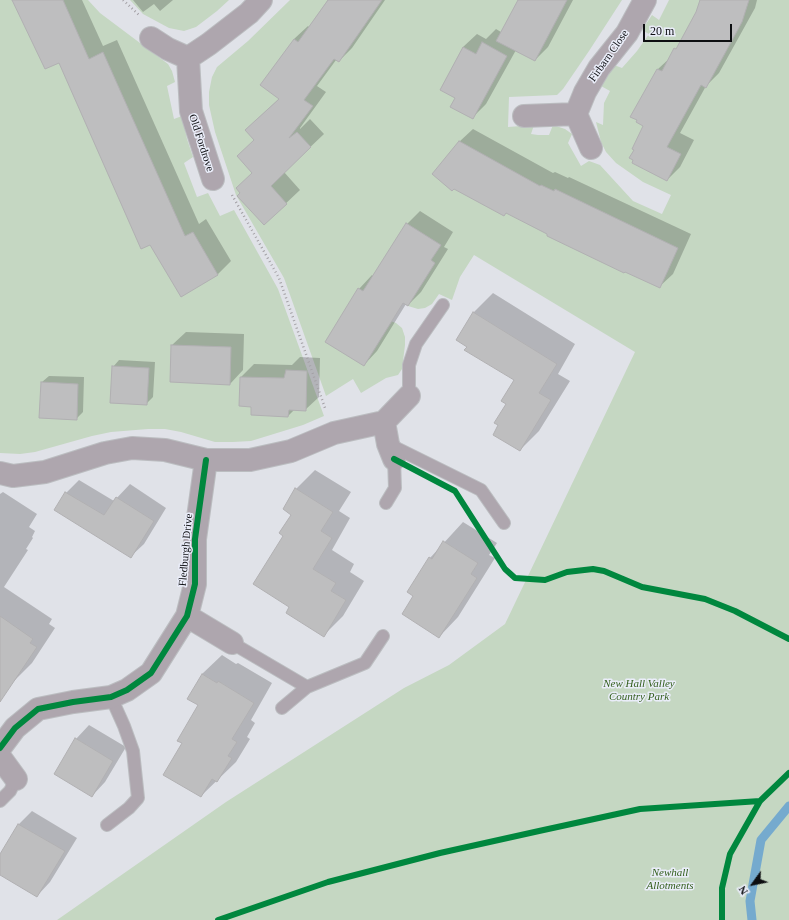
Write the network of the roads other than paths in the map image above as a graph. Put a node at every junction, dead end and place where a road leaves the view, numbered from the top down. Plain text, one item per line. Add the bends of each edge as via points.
1 (261, 0) edge
2 (645, 0) edge
3 (151, 38) dead end
4 (188, 58) junction
5 (576, 114) junction
6 (524, 116) dead end
7 (592, 148) dead end
8 (213, 179) road end
9 (443, 305) dead end
10 (409, 396) joint
11 (384, 422) junction
12 (391, 452) junction
13 (206, 460) junction
14 (0, 474) edge
15 (386, 503) dead end
16 (504, 523) dead end
17 (187, 616) junction
18 (383, 636) dead end
19 (232, 642) joint
20 (307, 687) junction
21 (111, 697) junction
22 (282, 708) dead end
23 (0, 748) edge
24 (0, 757) edge
25 (16, 778) joint
26 (0, 801) edge
27 (108, 825) dead end

1 - 4 street via 249,13
2 - 5 street, Firbarn Close via 627,32 599,68
3 - 4 street
4 - 8 street, Old Fordrove via 191,110
5 - 6 street
5 - 7 street
9 - 10 lane via 416,344 409,365
10 - 11 street
11 - 12 street
11 - 13 street via 334,433 291,451 250,460
12 - 15 lane via 395,488
12 - 16 lane via 481,490
13 - 14 street via 165,450 132,448 105,453 45,472 13,476
13 - 17 street, Fledburgh Drive via 195,539 195,584
17 - 19 street
17 - 21 street, Fledburgh Drive via 151,673 127,690
18 - 20 lane via 365,663
19 - 20 lane
20 - 22 lane
21 - 23 street, Fledburgh Drive via 38,709 15,728
21 - 27 lane via 133,751 138,798
24 - 25 street
25 - 26 lane via 10,791

